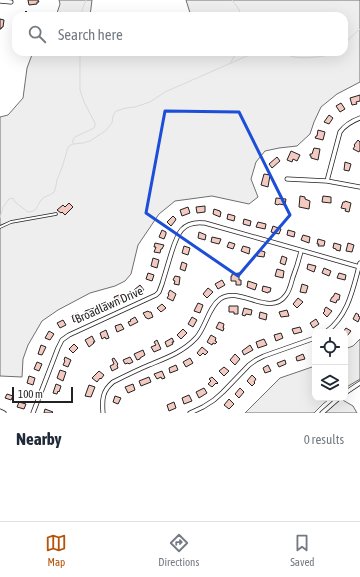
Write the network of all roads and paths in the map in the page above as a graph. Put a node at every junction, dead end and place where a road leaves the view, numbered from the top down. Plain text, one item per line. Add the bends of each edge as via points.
1 (0, 1) edge
2 (11, 2) dead end
3 (360, 118) edge
4 (287, 179) dead end
5 (327, 181) junction
6 (360, 188) edge
7 (56, 214) dead end
8 (0, 227) edge
9 (301, 251) junction
10 (360, 266) edge
11 (330, 329) edge
12 (312, 339) edge
13 (360, 383) edge
14 (348, 391) edge
15 (336, 401) edge
16 (0, 411) edge
17 (4, 413) edge
18 (33, 413) edge
19 (103, 413) edge
20 (190, 413) edge
21 (322, 413) edge

1 - 2 street
3 - 5 street via 350,122 340,132
4 - 5 street
5 - 6 street
7 - 8 lane via 11,222
9 - 10 street, Broadlawn Drive
9 - 18 street, Broadlawn Drive via 205,223 198,222 185,226 176,238 159,292 62,340
9 - 19 street via 288,292 282,299 268,303 238,296 221,298 200,333 187,346 107,386 103,398
10 - 11 street via 349,302 340,319
12 - 20 street via 256,360 214,400
13 - 14 street
15 - 21 street
16 - 17 street

